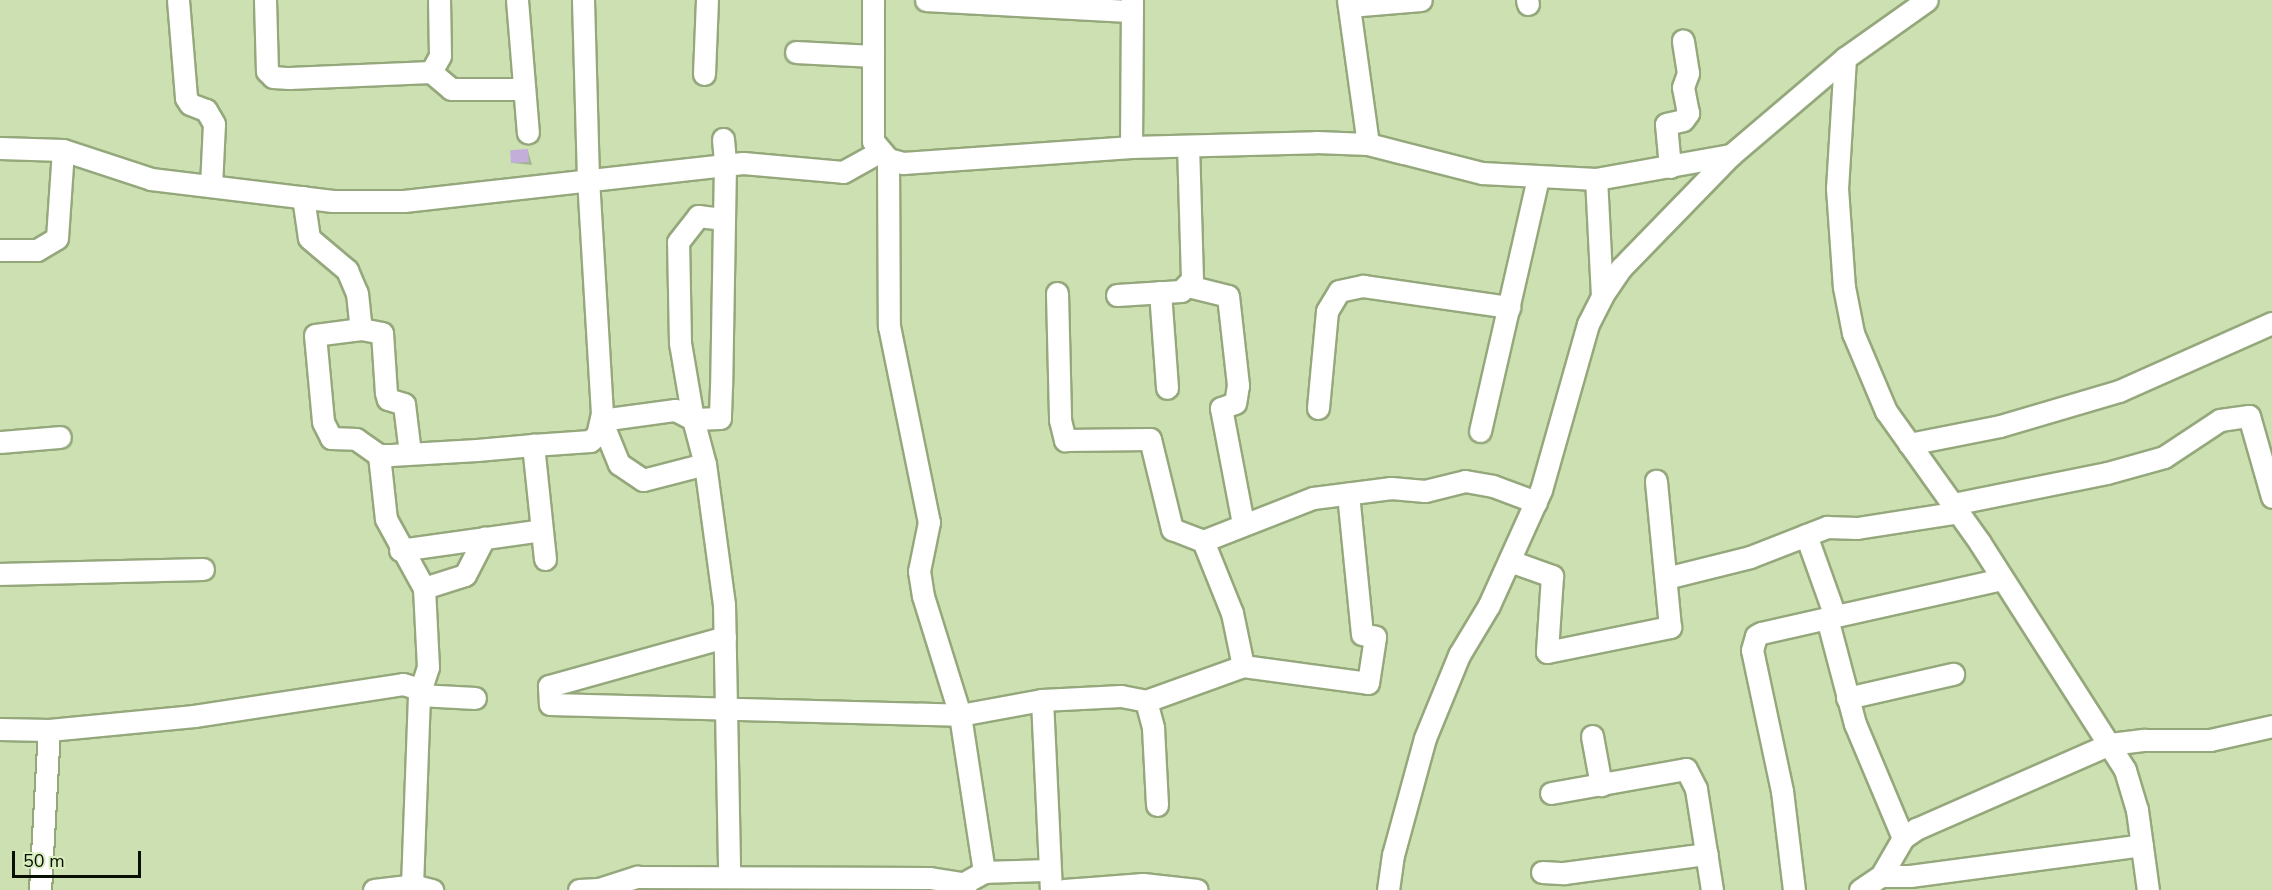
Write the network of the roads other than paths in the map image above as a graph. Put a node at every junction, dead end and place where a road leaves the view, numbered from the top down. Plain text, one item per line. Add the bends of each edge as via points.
1 (178, 0) edge
2 (265, 0) edge
3 (439, 0) edge
4 (517, 0) edge
5 (583, 0) edge
6 (707, 0) edge
7 (873, 0) edge
8 (926, 0) edge
9 (1421, 0) edge
10 (1927, 0) edge
11 (1054, 3) edge
12 (1348, 3) edge
13 (1132, 5) edge
14 (1683, 40) dead end
15 (796, 52) dead end
16 (873, 56) junction
17 (1845, 58) junction
18 (431, 72) junction
19 (704, 74) dead end
20 (524, 89) junction
21 (528, 133) dead end
22 (723, 140) dead end
23 (1368, 144) junction
24 (1188, 146) junction
25 (1131, 147) junction
26 (0, 148) edge
27 (63, 150) junction
28 (1731, 155) junction
29 (883, 156) junction
30 (726, 164) junction
31 (1670, 167) junction
32 (1538, 178) junction
33 (588, 179) junction
34 (1596, 179) junction
35 (211, 184) junction
36 (303, 197) junction
37 (724, 219) junction
38 (0, 250) edge
39 (1188, 286) junction
40 (1160, 292) junction
41 (1057, 293) dead end
42 (1117, 295) dead end
43 (1602, 296) junction
44 (1509, 307) junction
45 (2272, 323) edge
46 (362, 329) junction
47 (1167, 388) dead end
48 (1318, 408) dead end
49 (693, 419) junction
50 (601, 420) junction
51 (1480, 431) dead end
52 (60, 436) dead end
53 (0, 441) edge
54 (1910, 444) junction
55 (532, 445) junction
56 (410, 453) junction
57 (380, 455) junction
58 (705, 464) junction
59 (1656, 481) dead end
60 (1348, 494) junction
61 (2272, 497) edge
62 (1536, 502) junction
63 (1956, 508) junction
64 (1243, 523) junction
65 (542, 530) junction
66 (1806, 536) junction
67 (484, 538) junction
68 (1203, 541) junction
69 (400, 550) junction
70 (545, 559) dead end
71 (1510, 561) junction
72 (203, 569) dead end
73 (0, 574) edge
74 (1666, 578) junction
75 (2001, 579) junction
76 (424, 588) junction
77 (1831, 617) junction
78 (725, 636) junction
79 (1243, 666) junction
80 (1953, 674) dead end
81 (419, 695) junction
82 (475, 698) dead end
83 (1846, 698) junction
84 (1042, 700) junction
85 (1146, 701) junction
86 (728, 711) junction
87 (960, 715) junction
88 (2272, 726) edge
89 (0, 729) edge
90 (49, 730) junction
91 (1592, 736) dead end
92 (2110, 744) junction
93 (1601, 784) junction
94 (1551, 793) dead end
95 (1157, 805) dead end
96 (1903, 838) junction
97 (2142, 845) junction
98 (1707, 854) junction
99 (1542, 872) dead end
100 (729, 876) junction
101 (1881, 876) junction
102 (1050, 880) edge
103 (967, 882) edge
104 (419, 888) edge
105 (1170, 888) edge
106 (40, 890) edge
107 (374, 890) edge
108 (592, 890) edge
109 (1064, 890) edge
110 (1197, 890) edge
111 (1388, 890) edge
112 (1712, 890) edge
113 (1794, 890) edge
114 (1860, 890) edge
115 (2148, 890) edge

1 - 35 street via 186,98 190,104 206,110 214,124
2 - 18 street via 264,58 273,77
3 - 18 street via 440,56
4 - 20 street
5 - 33 street
6 - 19 street
7 - 16 street
8 - 11 street
9 - 12 street
10 - 17 street
11 - 13 street
12 - 23 street
13 - 25 street
14 - 31 street via 1688,73 1683,87 1688,113 1683,120 1666,124
15 - 16 street
16 - 29 street via 872,126
17 - 28 street
17 - 54 street via 1837,165 1844,287 1853,333 1867,372 1886,411
18 - 20 street via 451,89
20 - 21 street
22 - 30 street
23 - 24 street
23 - 32 street via 1482,173
24 - 25 street
24 - 39 street via 1194,270
25 - 29 street via 922,164
26 - 27 street
27 - 35 street via 151,179
27 - 38 street via 57,238 38,250
28 - 31 street
28 - 43 street via 1621,268
29 - 30 street via 843,172 769,163
29 - 87 street via 889,326 929,522 919,571
30 - 33 street
30 - 37 street
31 - 34 street
32 - 34 street
32 - 44 street
33 - 36 street via 404,201
33 - 50 street
34 - 43 street
35 - 36 street
36 - 46 street via 309,238 347,270 357,293
37 - 49 street via 720,418
37 - 49 street via 698,216 678,242 680,343
39 - 40 street
39 - 64 street via 1228,297 1238,385 1235,403 1221,408
40 - 42 street
40 - 47 street
41 - 68 street via 1060,420 1065,440 1150,439 1172,530
43 - 62 street via 1588,324 1558,438
44 - 48 street via 1363,286 1340,291 1327,310
44 - 51 street
45 - 54 street via 2119,391 2000,426
46 - 56 street via 382,333 386,393 388,399 404,404
46 - 57 street via 315,335 323,422 331,438 356,439
49 - 50 street via 675,410
49 - 58 street
50 - 55 street via 597,435 590,441
50 - 58 street via 619,464 643,480
52 - 53 street
54 - 63 street
55 - 56 street
55 - 65 street
56 - 57 street
57 - 69 street via 386,519
58 - 78 street
59 - 74 street
60 - 62 street via 1391,488 1425,491 1465,481 1493,486
60 - 64 street via 1313,498
60 - 79 street via 1362,633 1375,637 1368,684
61 - 63 street via 2249,416 2220,420 2163,457
62 - 71 street
63 - 66 street via 1857,528 1827,527
63 - 75 street
64 - 68 street
65 - 67 street
65 - 70 street
66 - 74 street via 1750,557
66 - 77 street
67 - 69 street
67 - 76 street via 465,575
68 - 79 street via 1232,613
69 - 76 street
71 - 74 street via 1552,576 1547,652 1670,627
71 - 111 street via 1459,655 1425,738 1393,855
72 - 73 street
75 - 77 street
75 - 92 street
76 - 81 street via 428,667
77 - 83 street
77 - 113 street via 1761,633 1752,650 1782,791
78 - 86 street
78 - 86 street via 549,686 550,704
79 - 85 street
80 - 83 street
81 - 82 street
81 - 90 street via 416,688 395,685 235,711
81 - 104 street
83 - 96 street via 1867,758
84 - 85 street via 1121,696
84 - 87 street
84 - 102 street
85 - 95 street via 1153,728
86 - 87 street
86 - 100 street
87 - 103 street
88 - 92 street via 2210,740
89 - 90 street
90 - 106 street
91 - 93 street
92 - 96 street via 1927,823
92 - 97 street via 2132,787
93 - 94 street
93 - 98 street via 1686,769 1696,789
96 - 101 street
97 - 101 street via 1910,876
97 - 115 street
98 - 99 street via 1564,873
98 - 112 street
100 - 103 street via 930,878
100 - 108 street via 637,877
101 - 114 street
102 - 103 street
104 - 107 street
105 - 109 street via 1143,884
105 - 110 street

